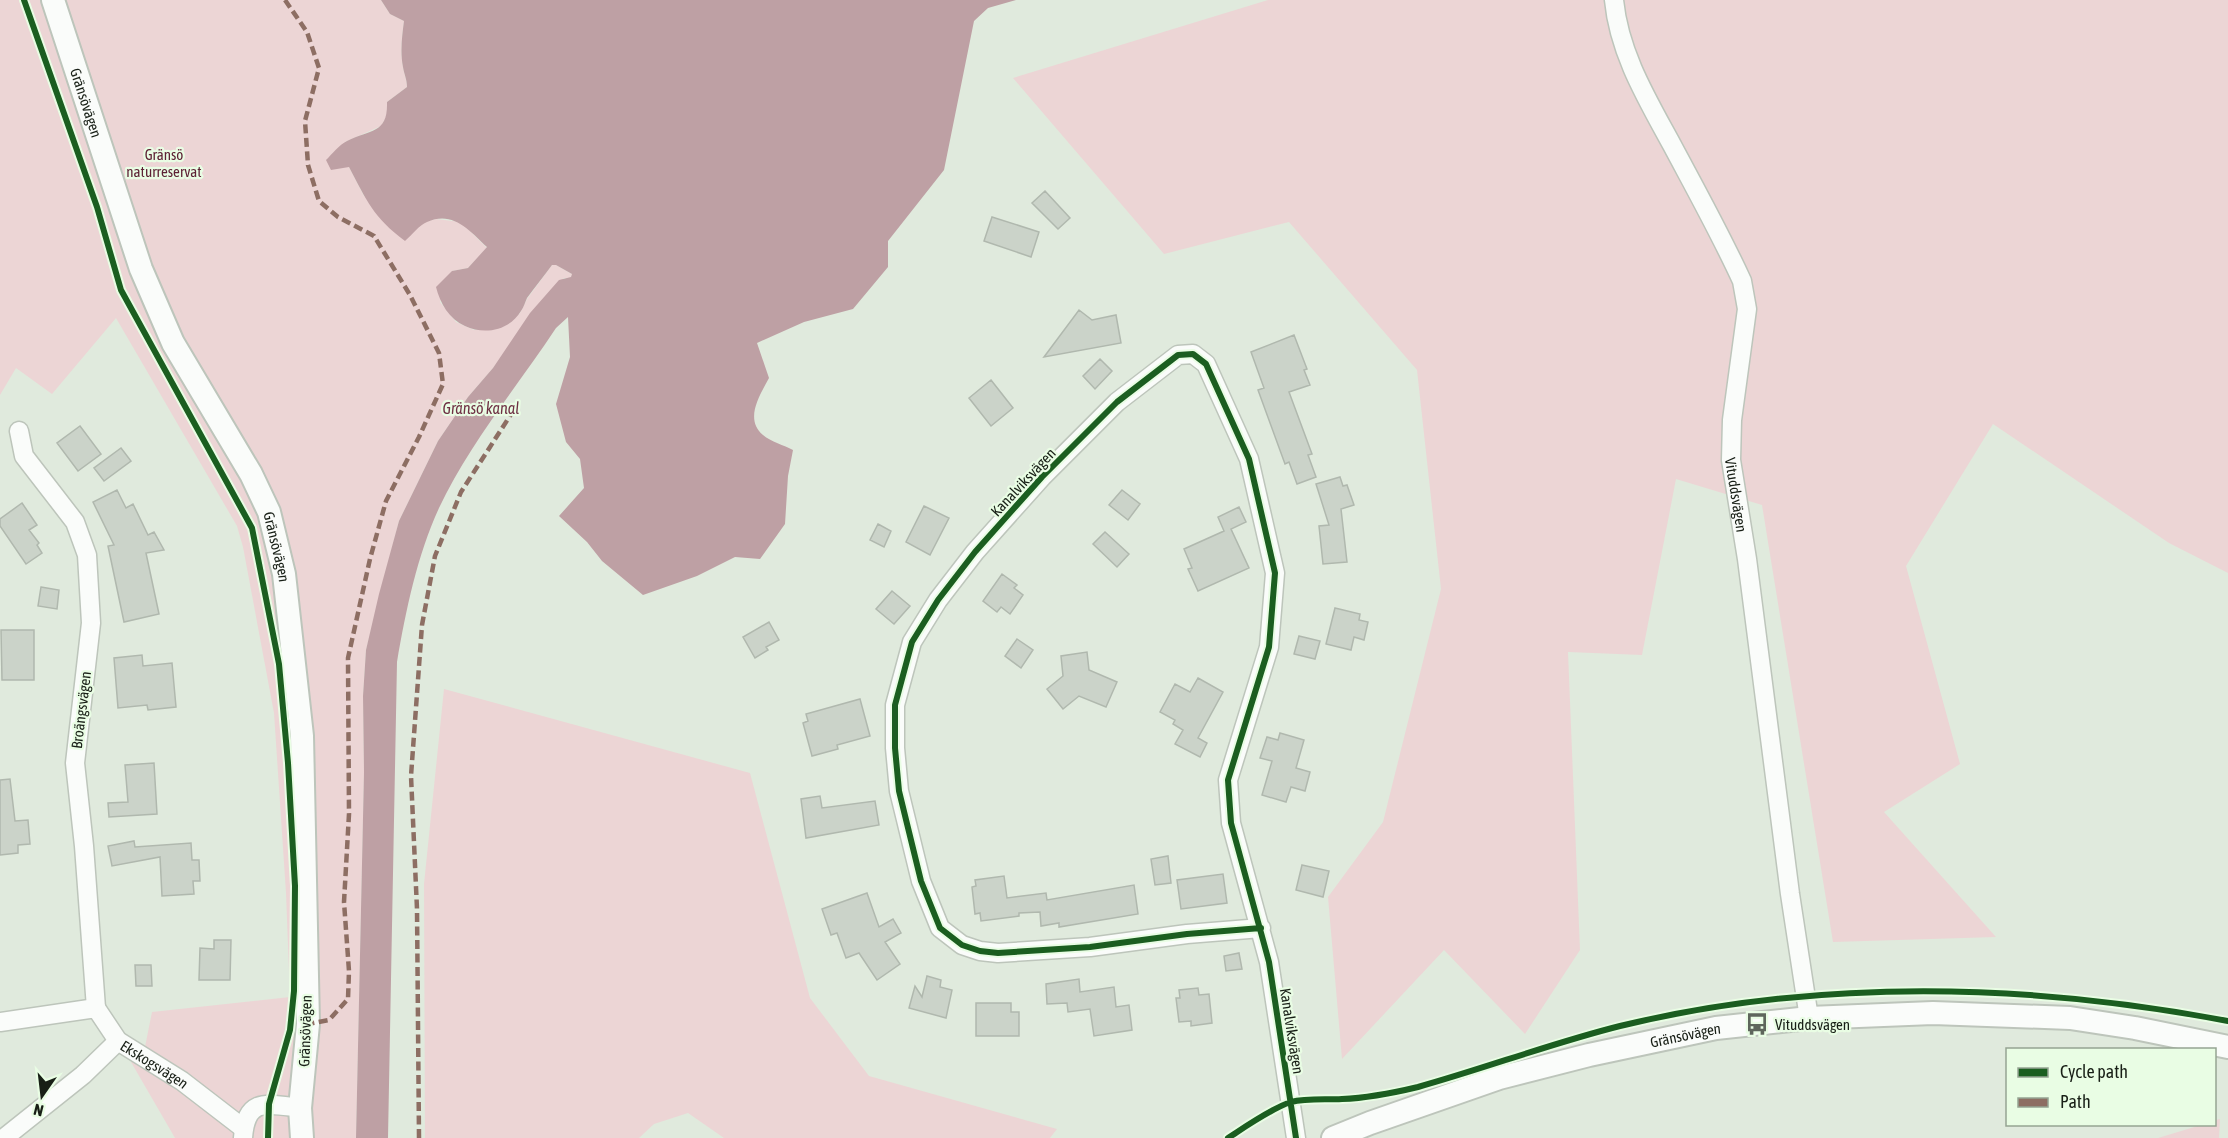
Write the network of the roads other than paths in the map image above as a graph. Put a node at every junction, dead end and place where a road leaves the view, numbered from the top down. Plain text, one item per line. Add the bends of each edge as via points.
1 (53, 0) edge
2 (1614, 0) edge
3 (19, 431) dead end
4 (1261, 928) junction
5 (96, 1008) junction
6 (1809, 1018) junction
7 (0, 1022) edge
8 (118, 1041) junction
9 (2228, 1047) edge
10 (300, 1108) junction
11 (243, 1133) edge
12 (4, 1138) edge
13 (302, 1138) edge
14 (1296, 1138) edge
15 (1333, 1138) edge

1 - 10 street, Gränsövägen via 141,269 173,343 256,483 269,512 284,574 302,736 308,1024
2 - 6 street, Vituddsvägen via 1627,55 1650,106 1742,281 1747,309 1732,420 1731,460
3 - 5 street, Broängsvägen via 24,456 75,522 87,555 91,623 75,763
4 - 4 street, Kanalviksvägen via 1231,823 1228,780 1269,647 1275,573 1249,459 1227,408 1206,364 1193,354 1178,355 1117,402 1041,477 938,600 912,642 895,705 899,791 925,890 940,928 962,945 999,953
4 - 14 street, Kanalviksvägen
5 - 7 street
5 - 8 street, Ekskogsvägen
6 - 9 street, Gränsövägen via 1933,1013 2070,1018
6 - 15 street, Gränsövägen via 1716,1028 1499,1078
8 - 11 street, Ekskogsvägen via 182,1081
8 - 12 street via 83,1075
10 - 11 street via 269,1104 254,1108 248,1113
10 - 13 street, Gränsövägen

